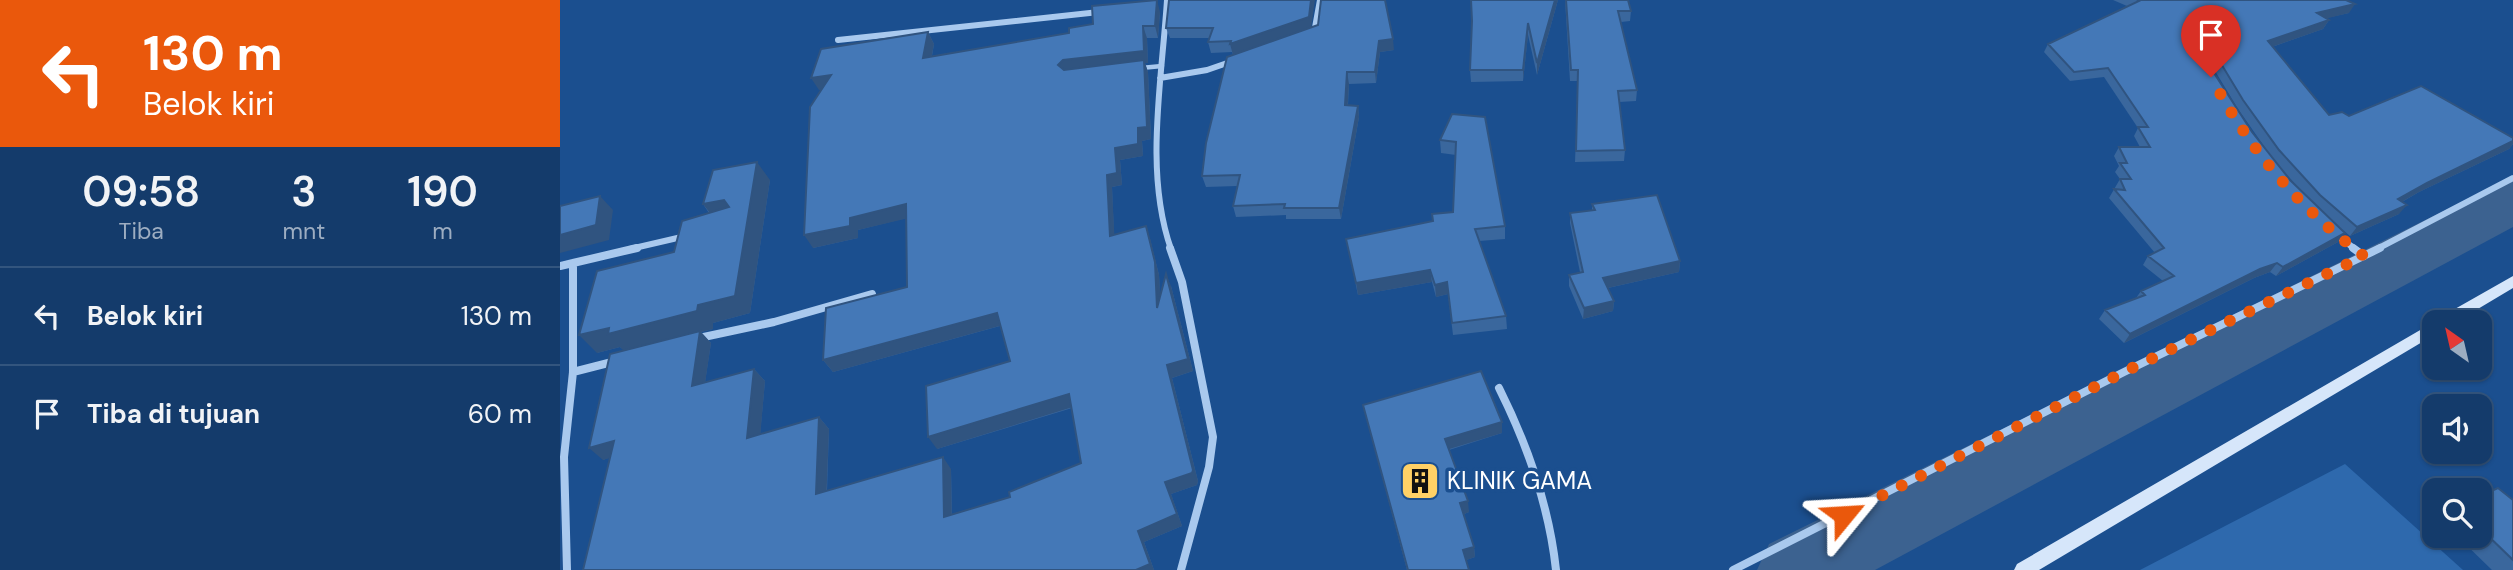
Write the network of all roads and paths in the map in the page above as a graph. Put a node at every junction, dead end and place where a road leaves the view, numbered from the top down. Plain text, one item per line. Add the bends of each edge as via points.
1 (1320, 0) edge
2 (1167, 3) edge
3 (1153, 7) edge
4 (1112, 11) edge
5 (1305, 35) edge
6 (838, 40) dead end
7 (1244, 57) edge
8 (1162, 66) junction
9 (1135, 69) edge
10 (1160, 78) junction
11 (2513, 178) edge
12 (2327, 228) edge
13 (698, 233) edge
14 (2364, 256) junction
15 (573, 263) junction
16 (560, 266) edge
17 (2511, 284) edge
18 (872, 294) edge
19 (2465, 310) edge
20 (2422, 335) edge
21 (686, 342) edge
22 (623, 359) edge
23 (573, 372) junction
24 (1499, 388) dead end
25 (567, 570) edge
26 (1181, 570) edge
27 (1556, 570) edge
28 (1733, 570) edge
29 (2023, 570) edge

1 - 5 street via 1316,32
2 - 3 street
2 - 8 street
4 - 6 street
7 - 10 street via 1207,70
8 - 9 lane
8 - 10 street
10 - 26 street via 1157,154 1162,225 1182,282 1213,438
11 - 14 street
12 - 14 street
13 - 15 street
14 - 28 street
15 - 16 street
15 - 23 street
17 - 19 street
18 - 21 street
20 - 29 street
22 - 23 street
23 - 25 street via 564,457
24 - 27 street via 1523,435 1554,538

